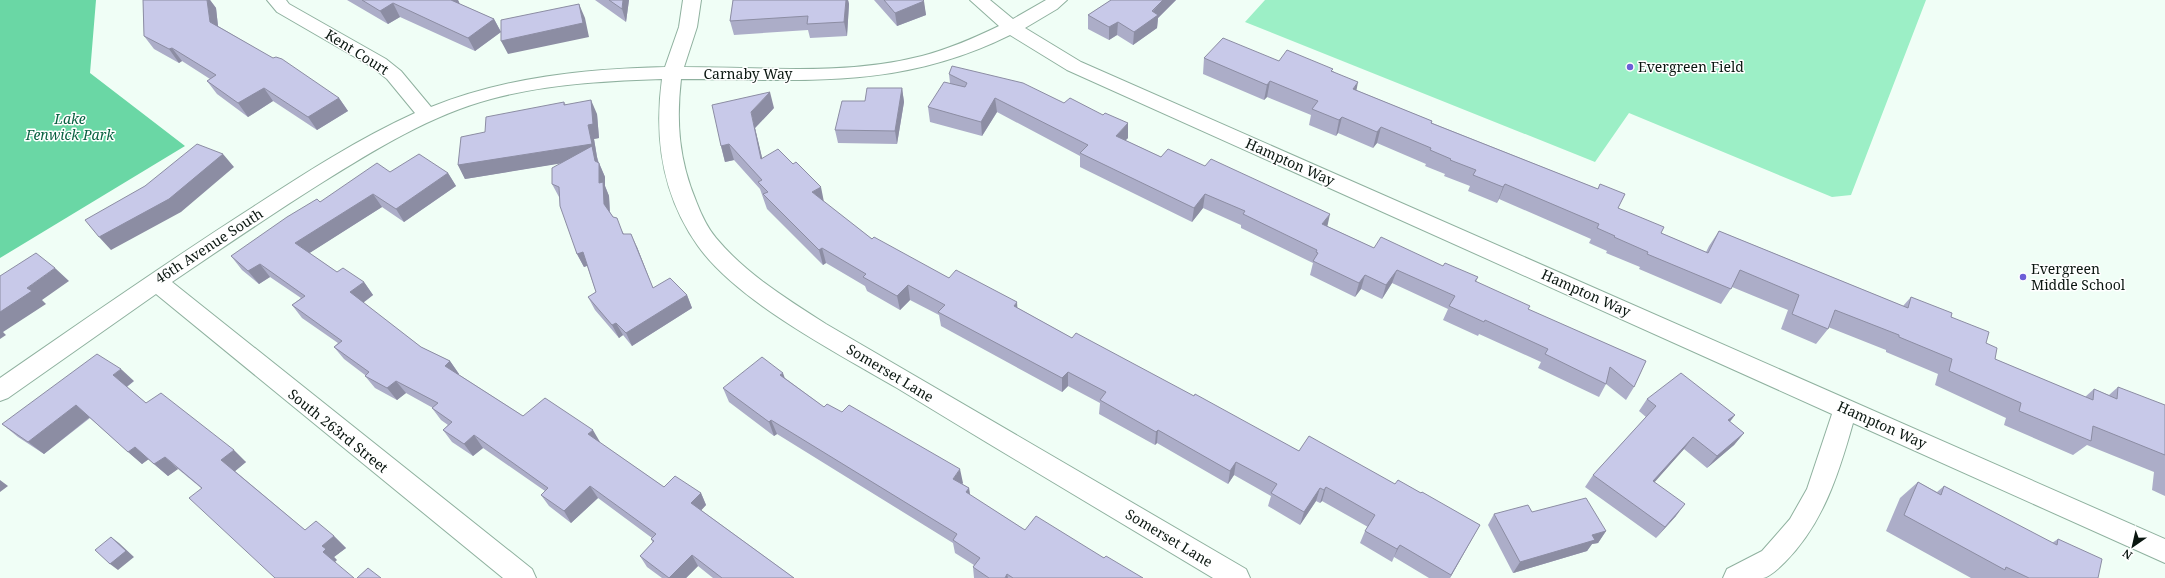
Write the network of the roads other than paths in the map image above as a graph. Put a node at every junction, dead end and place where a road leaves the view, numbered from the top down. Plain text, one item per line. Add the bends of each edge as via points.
1 (276, 0) edge
2 (692, 0) edge
3 (979, 0) edge
4 (1058, 0) edge
5 (1012, 27) junction
6 (673, 73) junction
7 (427, 115) junction
8 (155, 282) junction
9 (0, 391) edge
10 (1846, 408) junction
11 (2165, 551) edge
12 (523, 578) edge
13 (1237, 578) edge
14 (1736, 578) edge

1 - 7 street, Kent Court via 283,8 379,63 394,75
2 - 6 street, Somerset Lane via 688,27
3 - 5 street, Hampton Way
4 - 5 street, Carnaby Way
5 - 6 street, Carnaby Way via 961,50 910,65 854,73
5 - 10 street, Hampton Way via 1074,66
6 - 7 street, Carnaby Way via 601,75 528,86 486,94
6 - 13 street, Somerset Lane via 668,120 670,156 678,186 694,223 708,244 730,266 767,296 818,330
7 - 8 street, 46th Avenue South via 370,143
8 - 9 street, 46th Avenue South
8 - 12 street, South 263rd Street via 388,472
10 - 11 street, Hampton Way
10 - 14 street via 1820,491 1803,522 1770,560

